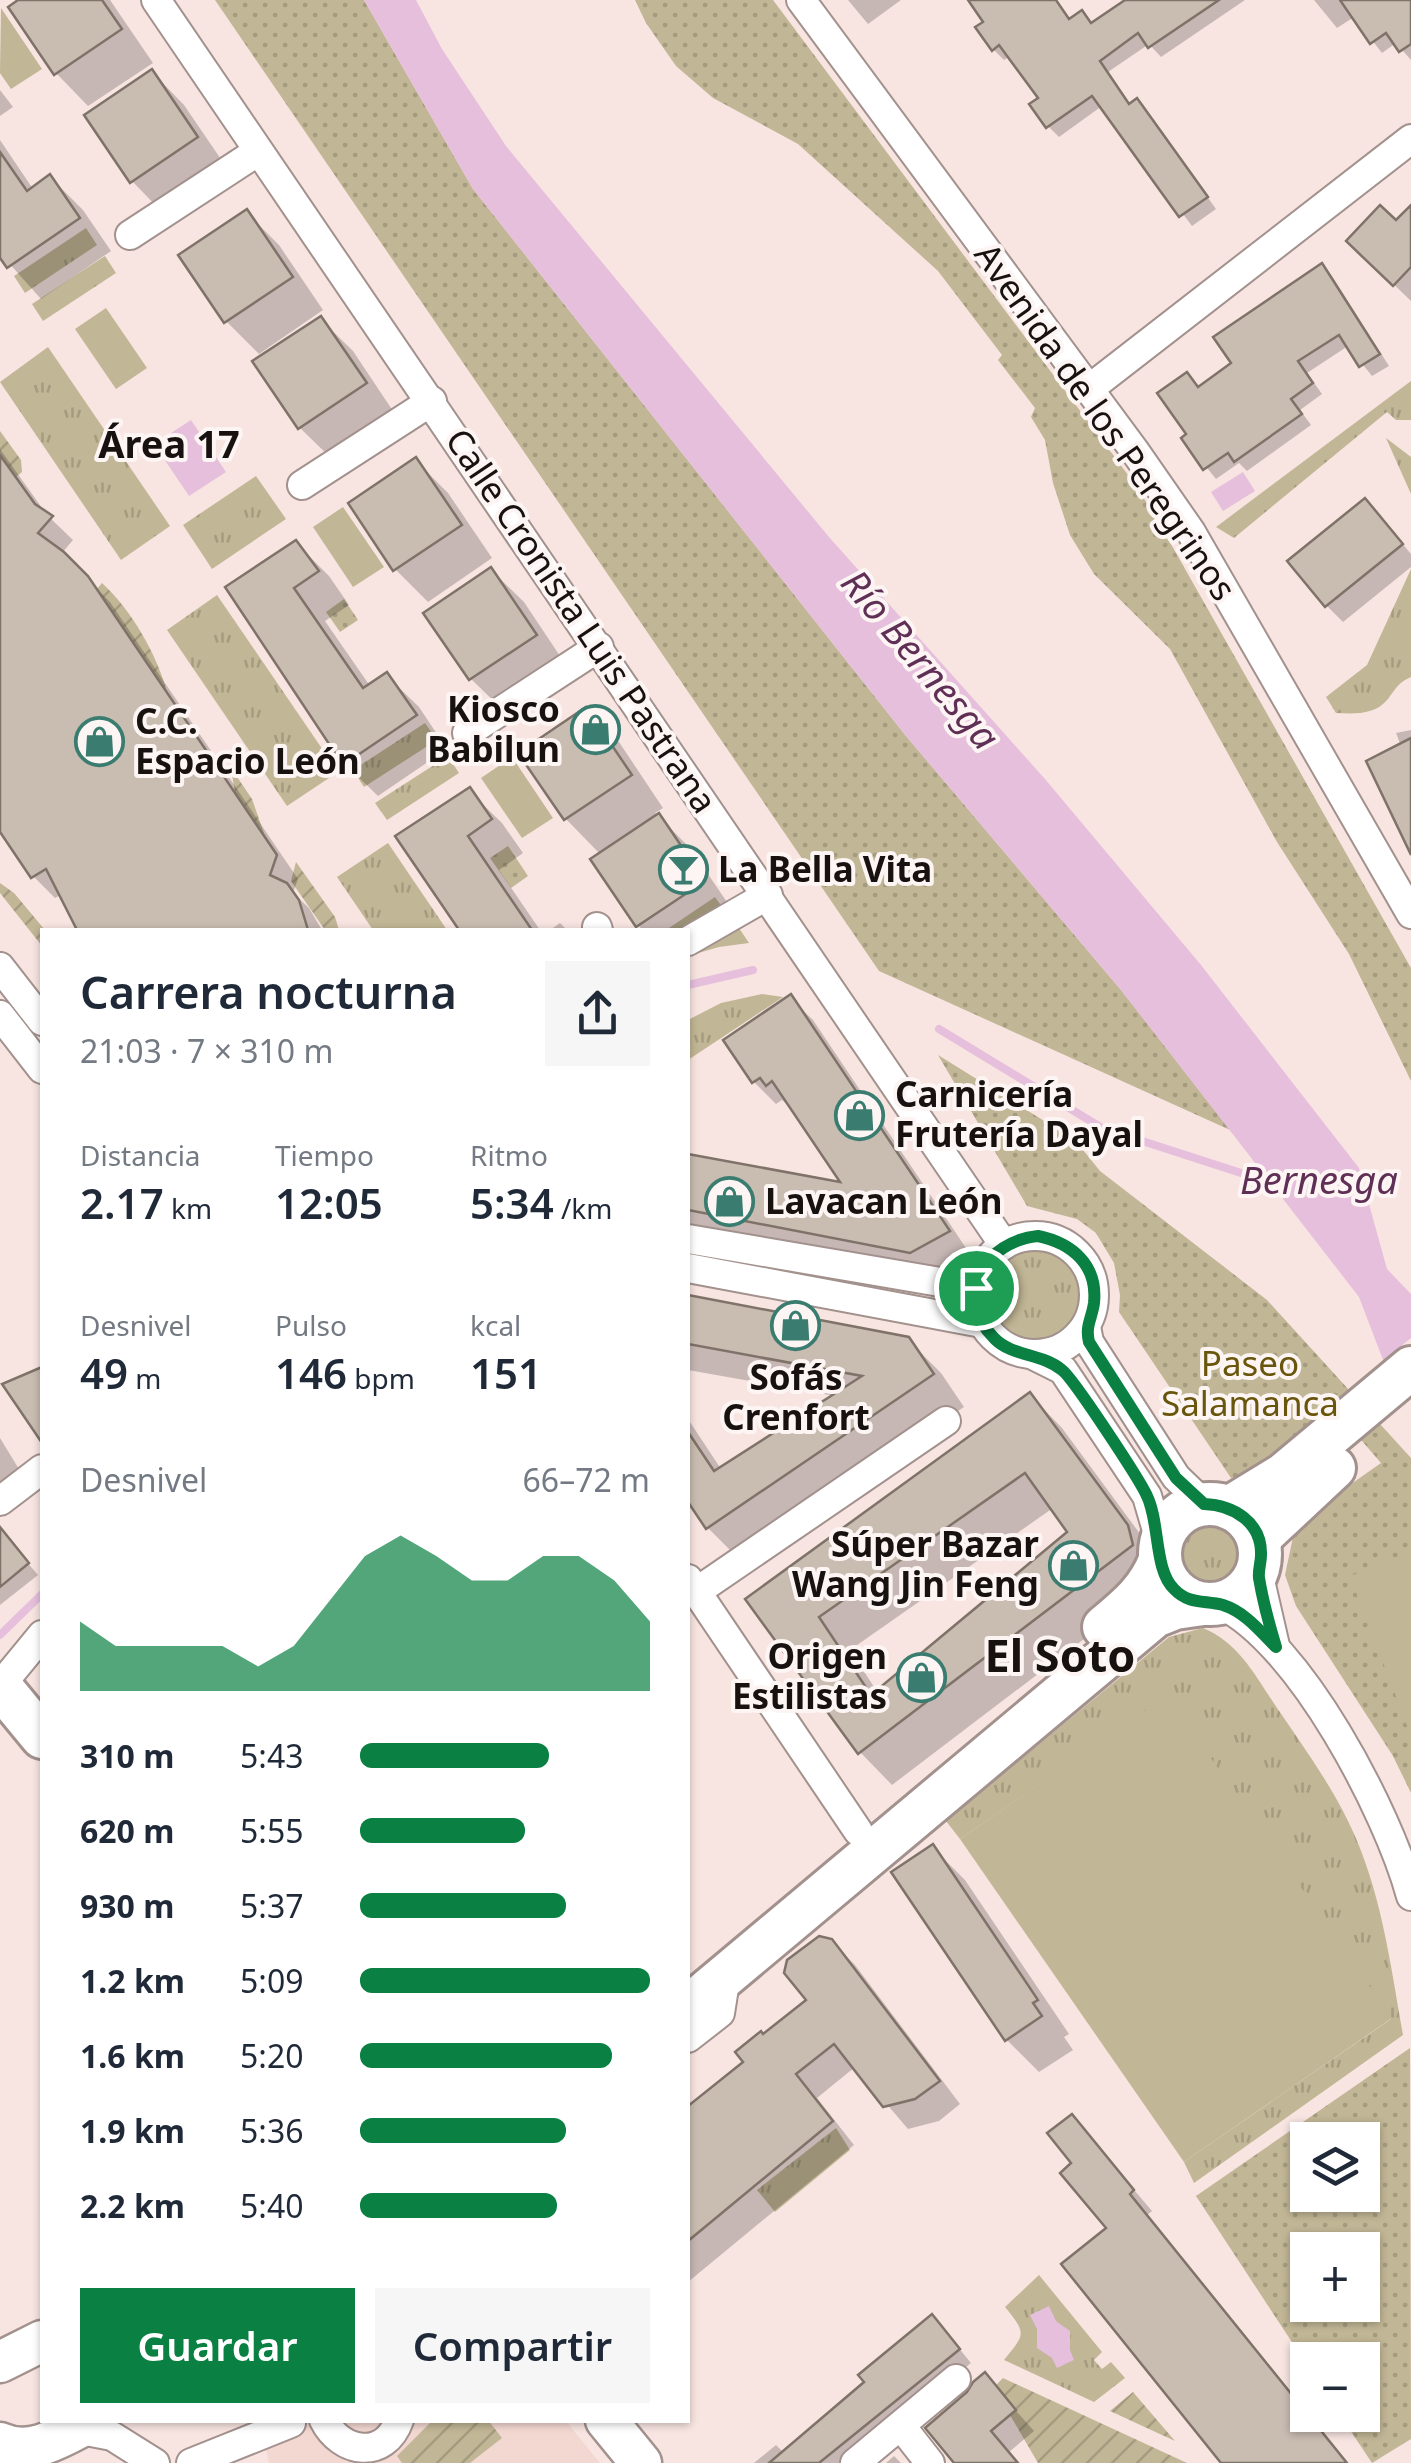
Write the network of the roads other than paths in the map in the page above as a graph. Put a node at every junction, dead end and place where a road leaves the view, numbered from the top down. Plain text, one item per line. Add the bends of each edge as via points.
1 (156, 0) edge
2 (801, 0) edge
3 (1411, 139) edge
4 (257, 152) junction
5 (130, 235) dead end
6 (1090, 389) junction
7 (432, 402) junction
8 (302, 485) dead end
9 (599, 647) junction
10 (467, 733) dead end
11 (768, 895) junction
12 (1411, 914) edge
13 (690, 940) edge
14 (0, 967) edge
15 (0, 1015) edge
16 (40, 1018) edge
17 (40, 1066) edge
18 (690, 1239) edge
19 (1004, 1245) junction
20 (690, 1268) edge
21 (976, 1288) junction
22 (982, 1324) junction
23 (1086, 1328) junction
24 (1033, 1355) junction
25 (1411, 1368) edge
26 (1411, 1403) edge
27 (946, 1421) dead end
28 (1355, 1432) junction
29 (40, 1471) edge
30 (0, 1501) edge
31 (1217, 1506) junction
32 (1160, 1552) junction
33 (1258, 1555) junction
34 (692, 1585) edge
35 (1211, 1604) junction
36 (40, 1637) edge
37 (1276, 1647) junction
38 (0, 1686) edge
39 (40, 1735) edge
40 (858, 1831) junction
41 (1411, 1896) edge
42 (722, 1962) edge
43 (690, 2004) edge
44 (690, 2036) edge
45 (40, 2343) edge
46 (0, 2362) edge
47 (956, 2379) dead end
48 (132, 2423) edge
49 (291, 2423) edge
50 (326, 2423) edge
51 (397, 2423) edge
52 (609, 2423) edge
53 (85, 2425) edge
54 (901, 2426) junction
55 (6, 2448) edge
56 (150, 2461) edge
57 (191, 2463) edge
58 (642, 2463) edge
59 (855, 2463) edge
60 (930, 2463) edge

1 - 4 street, Calle Cronista Luis Pastrana
2 - 6 street, Avenida de los Peregrinos
3 - 6 street
4 - 5 street
4 - 7 street, Calle Cronista Luis Pastrana
6 - 12 street, Avenida de los Peregrinos via 1190,532
7 - 8 street
7 - 9 street, Calle Cronista Luis Pastrana
9 - 10 street
9 - 11 street, Calle Cronista Luis Pastrana
11 - 13 street
11 - 19 street, Calle Cronista Luis Pastrana
14 - 16 street
15 - 17 street
18 - 21 street
19 - 21 street via 980,1271
19 - 23 street via 1038,1236 1076,1252 1095,1288
20 - 22 street
21 - 22 street
22 - 24 street via 1012,1351
23 - 24 street via 1062,1348
23 - 31 street via 1176,1478
24 - 32 street via 1063,1370 1147,1496
25 - 28 main road
26 - 28 main road
27 - 34 street
28 - 31 main road
28 - 33 main road
29 - 30 street
31 - 32 main road via 1176,1517
31 - 33 main road via 1250,1523
32 - 35 main road via 1172,1588
32 - 40 main road via 1139,1598
33 - 35 main road via 1249,1587
33 - 37 street
34 - 40 street
35 - 37 street via 1244,1616
35 - 42 main road via 1155,1616
36 - 38 street
37 - 41 street via 1359,1771
38 - 39 main road
40 - 42 main road
42 - 43 main road
42 - 44 street via 720,2012
45 - 46 main road
47 - 54 street
48 - 56 street via 135,2441
49 - 57 street
50 - 51 street via 340,2441 361,2448 382,2442
52 - 58 main road
53 - 55 main road via 43,2445
53 - 56 street
54 - 59 street
54 - 60 street

